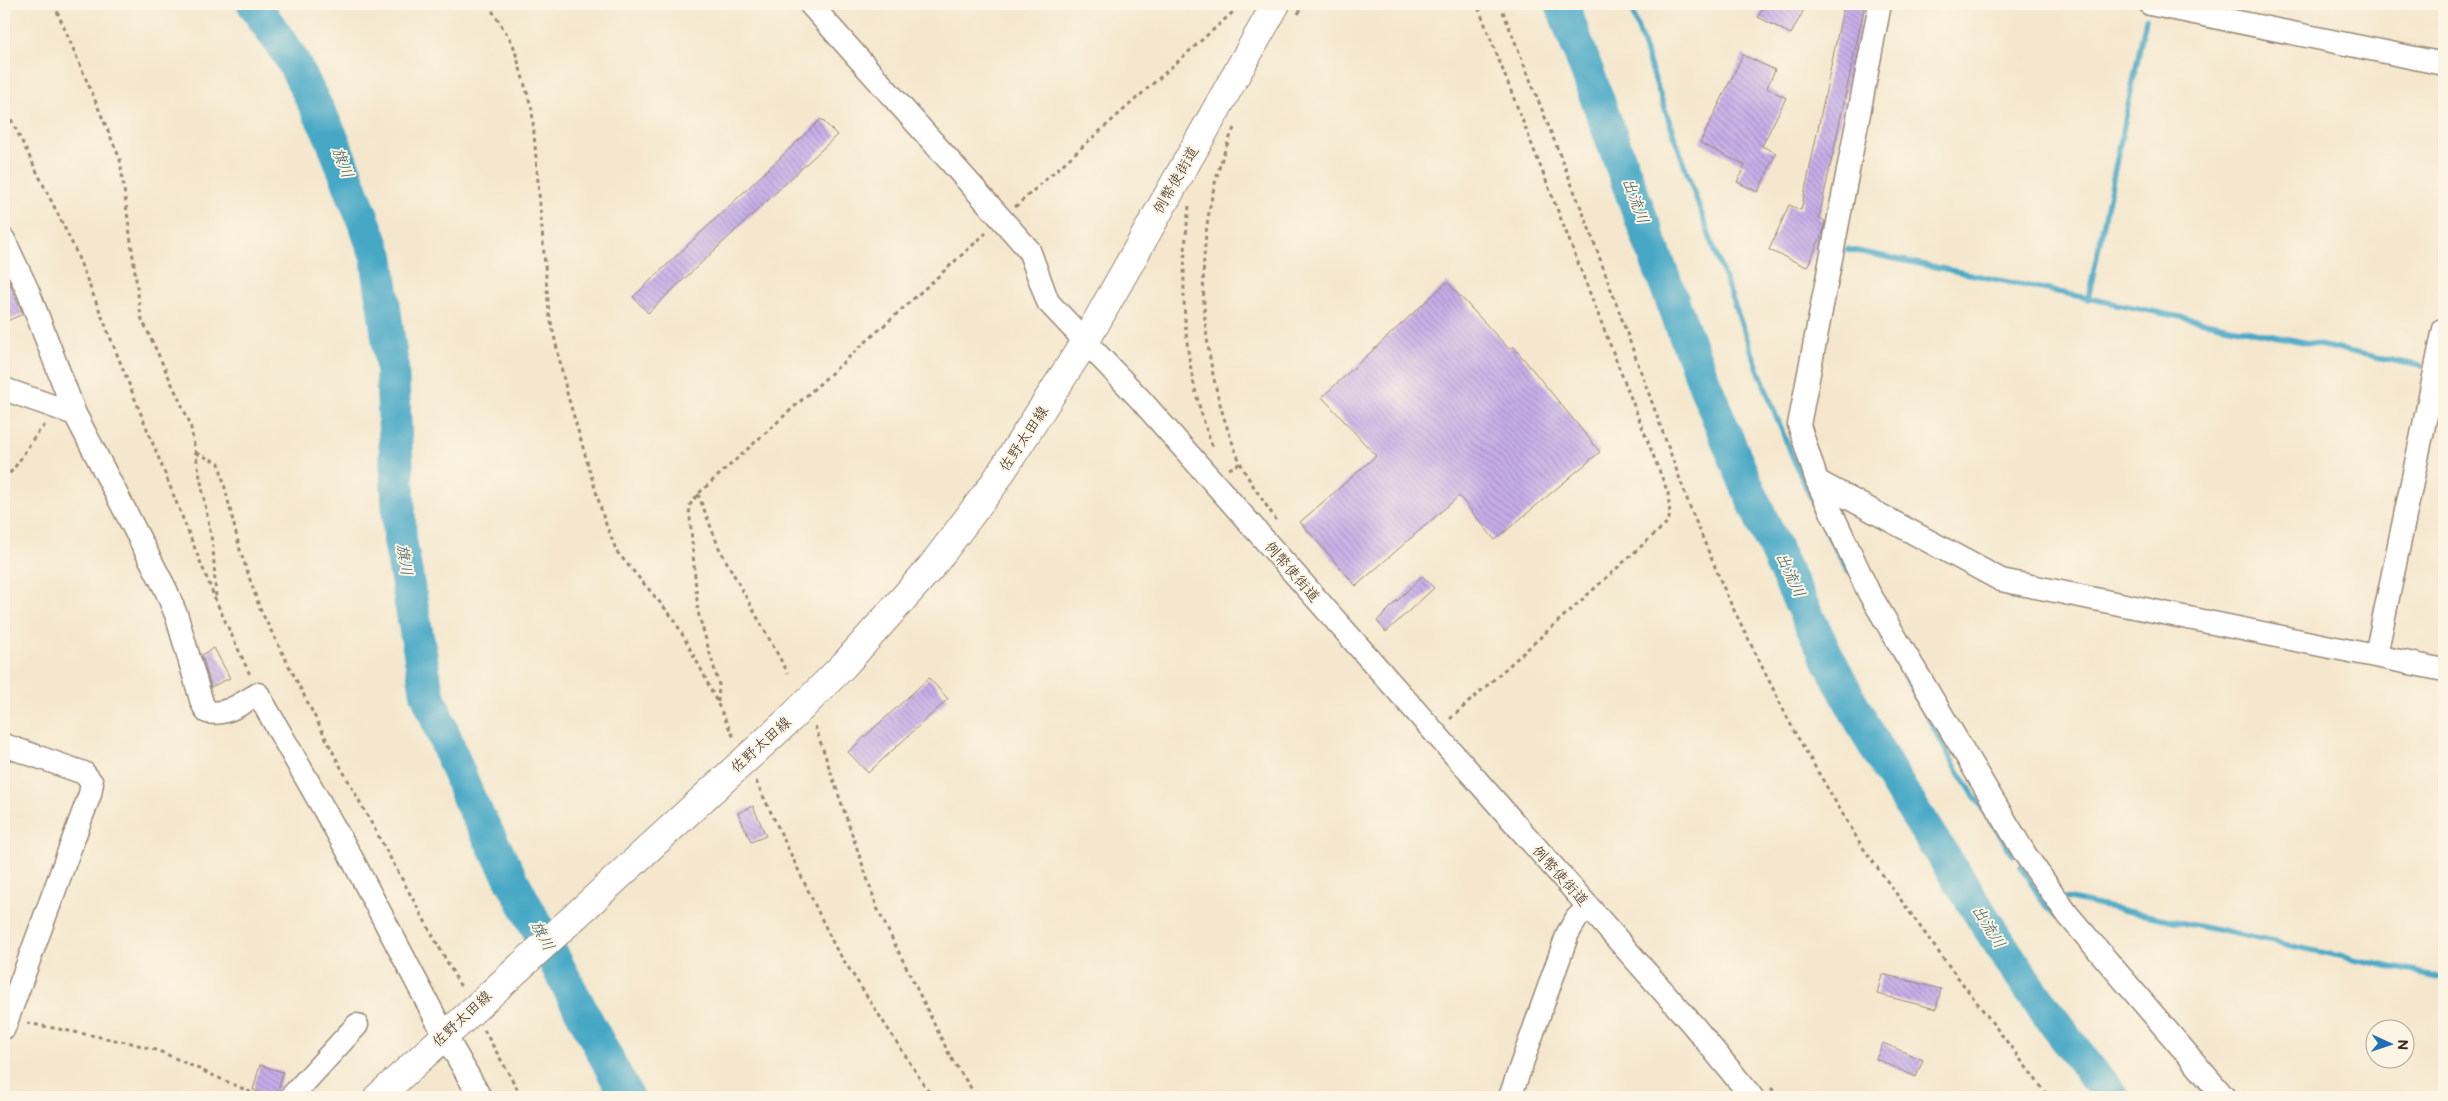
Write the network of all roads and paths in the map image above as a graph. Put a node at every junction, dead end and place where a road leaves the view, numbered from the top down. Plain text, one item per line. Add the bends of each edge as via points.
1 (54, 4) edge
2 (488, 4) edge
3 (810, 4) edge
4 (1242, 4) edge
5 (1304, 4) edge
6 (1477, 4) edge
7 (1500, 4) edge
8 (1880, 4) edge
9 (2150, 4) edge
10 (1285, 12) edge
11 (2444, 64) edge
12 (4, 105) edge
13 (1236, 124) dead end
14 (1190, 205) dead end
15 (1002, 218) junction
16 (4, 240) edge
17 (2444, 329) edge
18 (1085, 342) junction
19 (4, 389) edge
20 (69, 412) junction
21 (196, 453) junction
22 (1217, 458) dead end
23 (4, 480) edge
24 (1817, 481) junction
25 (698, 494) junction
26 (1279, 525) dead end
27 (216, 601) junction
28 (2376, 655) junction
29 (2444, 670) edge
30 (788, 672) dead end
31 (258, 694) junction
32 (718, 702) junction
33 (1444, 712) dead end
34 (814, 725) dead end
35 (4, 745) edge
36 (739, 765) junction
37 (1588, 908) junction
38 (465, 995) dead end
39 (6, 1023) edge
40 (356, 1025) dead end
41 (484, 1029) dead end
42 (453, 1039) junction
43 (260, 1097) edge
44 (291, 1097) edge
45 (378, 1097) edge
46 (465, 1097) edge
47 (480, 1097) edge
48 (522, 1097) edge
49 (932, 1097) edge
50 (978, 1097) edge
51 (1510, 1097) edge
52 (1752, 1097) edge
53 (2049, 1097) edge
54 (2224, 1097) edge

1 - 21 path via 120,159 140,317 190,424
2 - 32 path via 512,44 532,110 549,312 567,393 604,520 617,552 674,619
3 - 15 street
4 - 15 path
5 - 10 path
6 - 33 path via 1668,493 1670,514 1668,522 1450,718
7 - 53 path via 1587,223 1691,510 1728,598 1790,722 1861,845
8 - 24 street via 1798,425
9 - 11 street
10 - 18 main road, 例幣使街道
12 - 27 path via 74,247
13 - 26 path via 1219,166 1211,201 1204,315 1217,396 1241,463
14 - 22 path via 1185,242 1185,342 1202,418
15 - 18 street via 1029,250 1048,302
15 - 25 path
16 - 20 street via 28,292
17 - 28 street
18 - 36 main road, 佐野太田線 via 993,485 932,566 844,665
18 - 37 street, 例幣使街道 via 1140,399
19 - 20 street
20 - 23 path via 38,432 17,468
20 - 31 street via 166,590 207,712 216,714 231,709
21 - 27 path via 213,547
21 - 38 path via 219,462 240,550 260,609 338,762
24 - 28 street via 2000,580
24 - 54 street via 1868,593 2025,854 2068,915
25 - 30 path via 719,548
25 - 32 path via 688,506 693,569 698,612 719,686
27 - 31 path
28 - 29 street
31 - 42 street
32 - 36 path
34 - 50 path via 878,910 951,1058
35 - 39 street via 84,773 92,783
36 - 42 main road, 佐野太田線, bridge
36 - 49 path via 835,947
37 - 51 street via 1568,933
37 - 52 street, 例幣使街道 via 1693,1025
39 - 43 path via 132,1043 159,1051
40 - 44 street
41 - 48 path
42 - 45 main road, 佐野太田線
42 - 46 street via 458,1082
42 - 47 street

